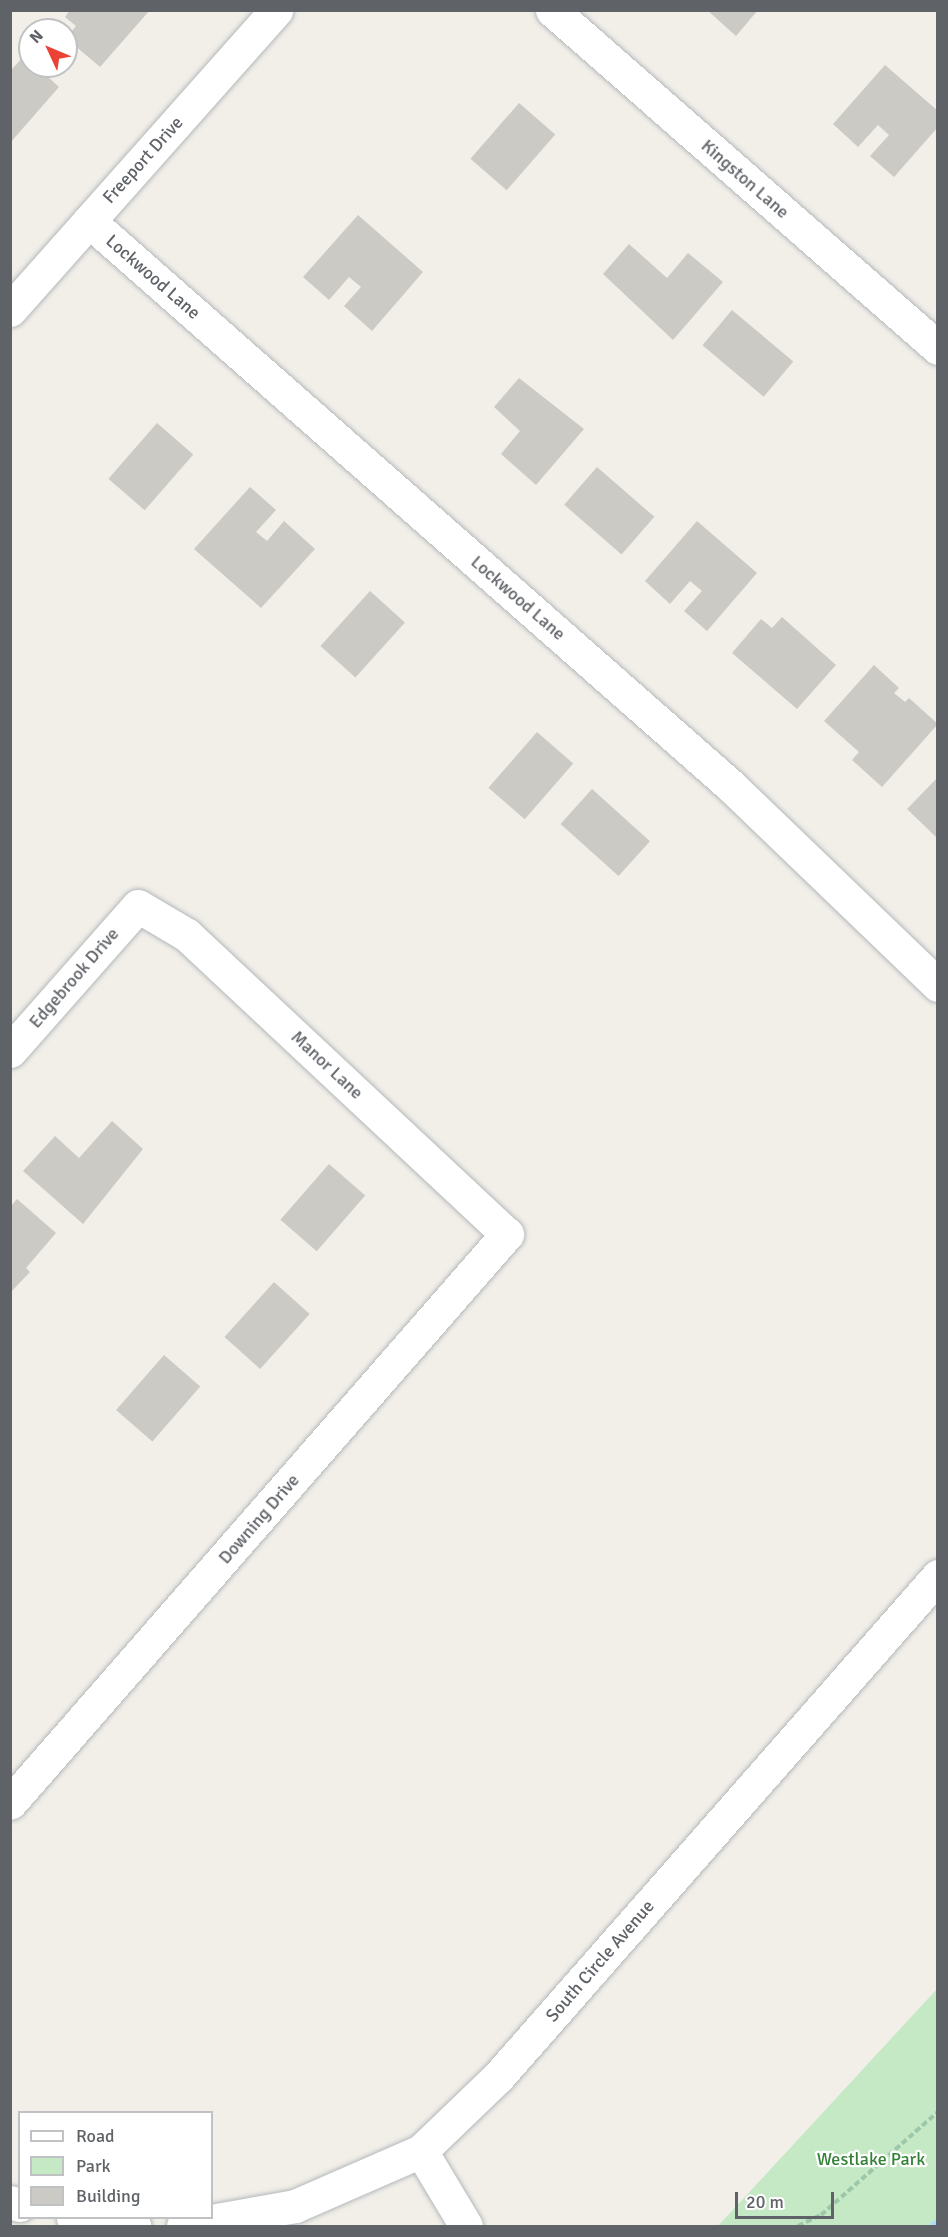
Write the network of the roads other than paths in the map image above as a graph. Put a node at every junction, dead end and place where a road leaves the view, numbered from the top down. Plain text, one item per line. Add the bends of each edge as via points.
1 (276, 10) edge
2 (552, 10) edge
3 (89, 221) junction
4 (10, 310) edge
5 (938, 348) edge
6 (138, 906) joint
7 (938, 985) edge
8 (10, 1051) edge
9 (507, 1234) joint
10 (938, 1576) edge
11 (10, 1803) edge
12 (421, 2151) junction
13 (87, 2219) edge
14 (134, 2226) edge
15 (183, 2226) edge
16 (466, 2226) edge

1 - 3 street, Freeport Drive
2 - 5 street, Kingston Lane
3 - 4 street, Freeport Drive
3 - 7 street, Lockwood Lane via 731,786
6 - 8 street, Edgebrook Drive
6 - 9 street, Manor Lane via 187,934
9 - 11 street, Downing Drive
10 - 12 street, South Circle Avenue via 498,2077
12 - 15 street, South Circle Avenue via 295,2206
12 - 16 street
13 - 14 street

